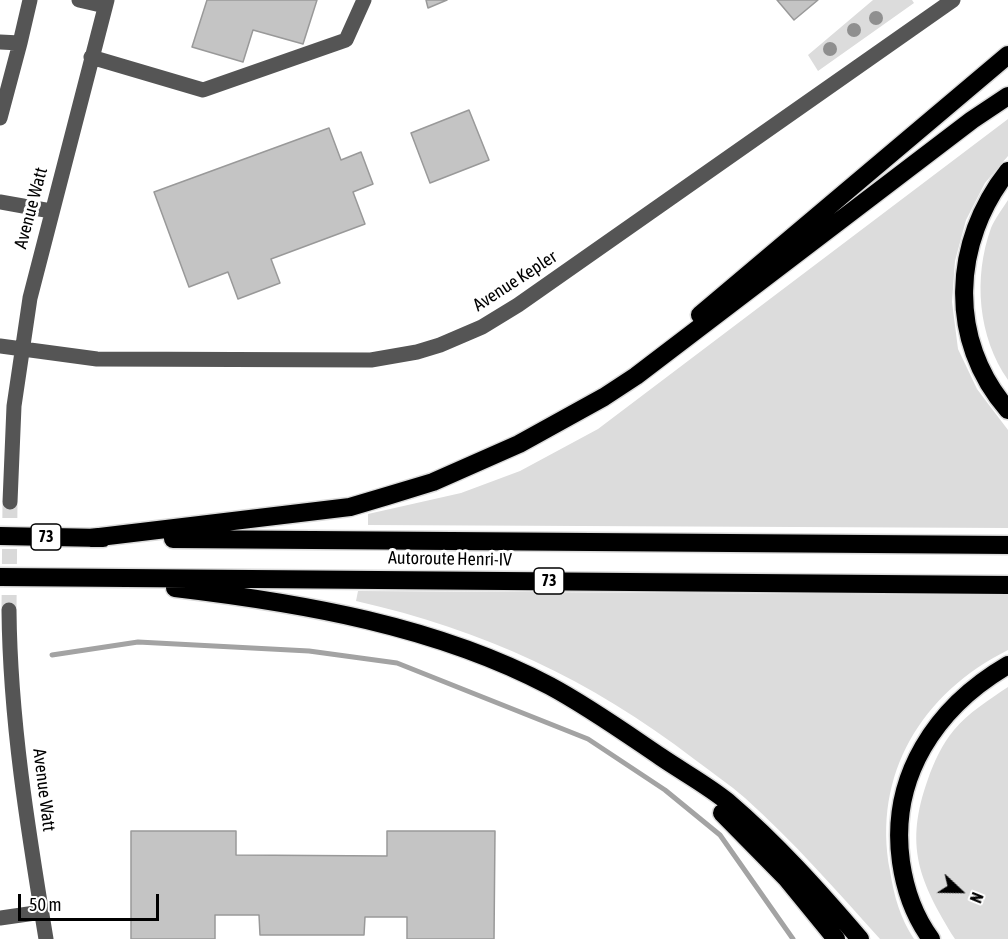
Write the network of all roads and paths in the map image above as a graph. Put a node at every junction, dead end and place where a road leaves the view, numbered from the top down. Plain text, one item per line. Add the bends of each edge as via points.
1 (30, 0) edge
2 (79, 0) edge
3 (364, 0) edge
4 (953, 0) edge
5 (106, 3) edge
6 (0, 42) edge
7 (20, 43) junction
8 (1008, 55) edge
9 (91, 57) junction
10 (1008, 96) edge
11 (0, 118) edge
12 (1008, 171) edge
13 (0, 202) edge
14 (51, 211) junction
15 (0, 345) edge
16 (21, 349) junction
17 (636, 376) junction
18 (1008, 410) edge
19 (6, 428) edge
20 (10, 502) tunnel mouth
21 (0, 536) edge
22 (91, 538) junction
23 (1008, 545) edge
24 (0, 577) edge
25 (90, 578) junction
26 (1008, 585) edge
27 (9, 610) tunnel mouth
28 (1008, 665) edge
29 (661, 757) junction
30 (42, 912) junction
31 (0, 918) edge
32 (46, 939) edge
33 (837, 939) edge
34 (860, 939) edge
35 (931, 939) edge

1 - 7 street
2 - 5 street
3 - 9 street via 346,40 203,90
4 - 16 street, Avenue Kepler via 518,305 482,327 440,345 394,357 322,362 97,359
5 - 9 street, Avenue Watt
6 - 7 street
7 - 11 street
8 - 17 highway via 721,294
9 - 14 street, Avenue Watt
10 - 17 highway
12 - 18 highway via 976,223 963,285 965,325 971,346 986,379
13 - 14 street
14 - 16 street, Avenue Watt
15 - 16 street, Avenue Kepler
16 - 19 street, Avenue Watt
17 - 22 highway via 519,444 433,482 350,507
19 - 20 street, Avenue Watt
21 - 22 highway, Autoroute Henri-IV / 73
22 - 23 highway, Autoroute Henri-IV / 73
24 - 25 highway, Autoroute Henri-IV / 73
25 - 26 highway, Autoroute Henri-IV / 73
25 - 29 highway via 257,598 333,613 437,641 548,686
27 - 30 street, Avenue Watt via 14,711
28 - 35 highway via 977,686 944,717 919,751 904,792 899,832 903,875 915,913
29 - 33 highway via 764,854
29 - 34 highway via 726,801
30 - 31 street
30 - 32 street, Avenue Watt

